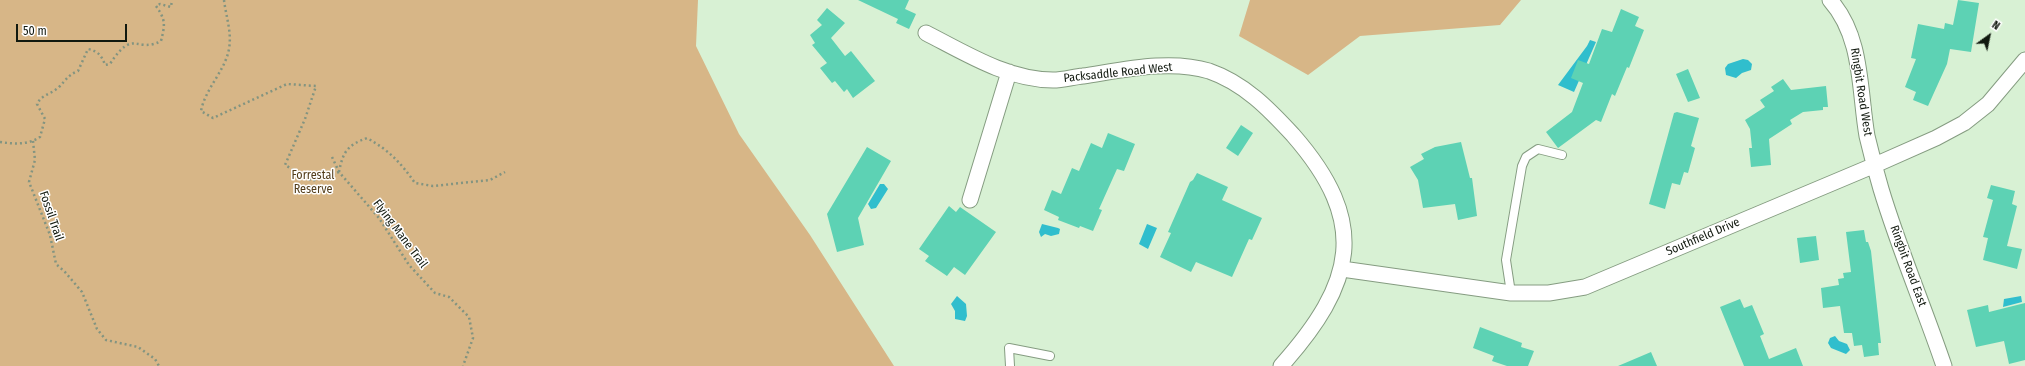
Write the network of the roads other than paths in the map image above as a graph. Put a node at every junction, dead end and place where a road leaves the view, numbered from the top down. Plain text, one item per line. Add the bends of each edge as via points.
1 (1830, 0) edge
2 (926, 33) dead end
3 (2025, 60) edge
4 (1009, 72) junction
5 (1562, 156) dead end
6 (1875, 165) junction
7 (970, 200) dead end
8 (1342, 269) junction
9 (1511, 293) junction
10 (1050, 356) dead end
11 (1010, 366) edge
12 (1281, 366) edge
13 (1944, 366) edge

1 - 6 street, Ringbit Road West via 1846,24 1854,45
2 - 4 street, Packsaddle Road West via 966,55
3 - 6 street, Southfield Drive via 1988,104 1964,123
4 - 7 street
4 - 8 street, Packsaddle Road West via 1028,78 1054,80 1175,66 1208,71 1244,89 1261,102 1287,129 1326,179 1340,211 1344,240
5 - 9 lane via 1538,149 1526,157 1522,166 1506,260
6 - 9 street, Southfield Drive via 1586,287 1549,293
6 - 13 street, Ringbit Road East via 1881,189
8 - 9 street, Southfield Drive
8 - 12 street, Packsaddle Road West via 1322,315
10 - 11 lane via 1010,348

